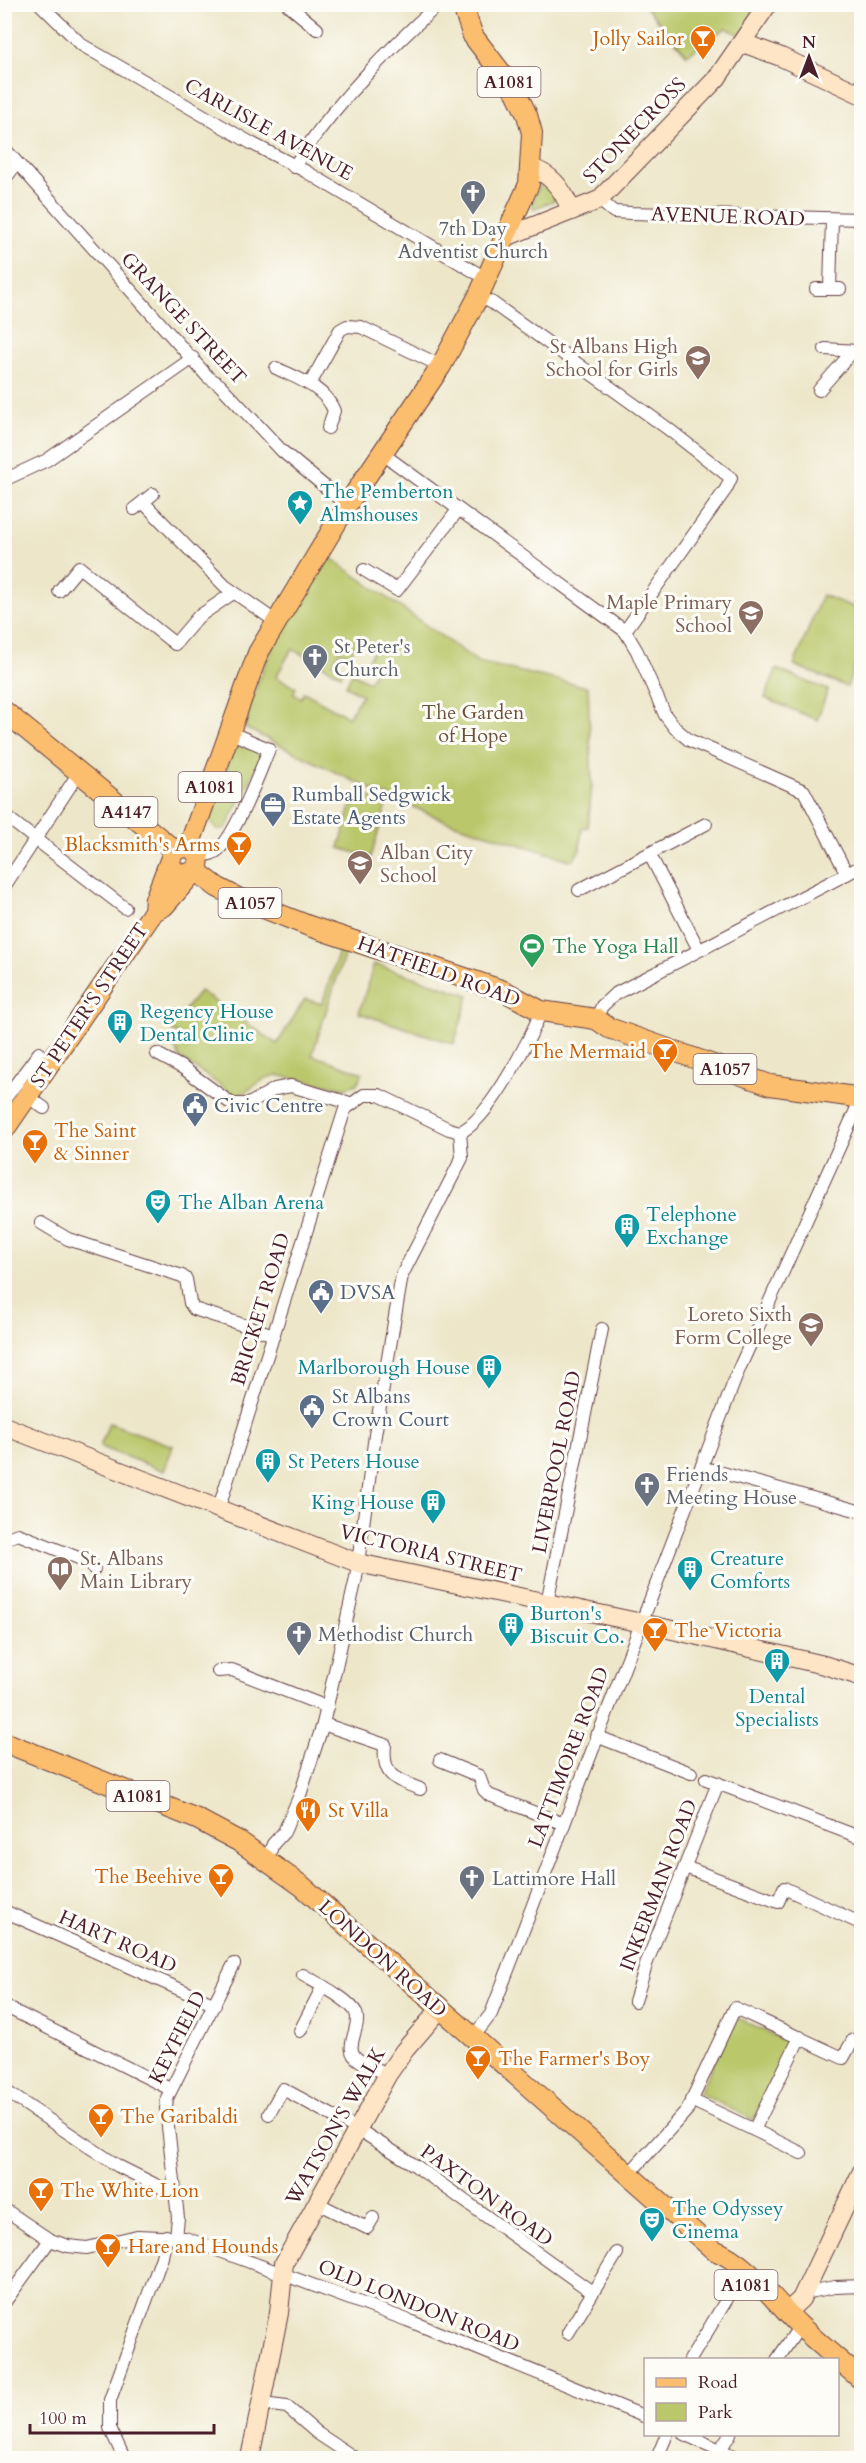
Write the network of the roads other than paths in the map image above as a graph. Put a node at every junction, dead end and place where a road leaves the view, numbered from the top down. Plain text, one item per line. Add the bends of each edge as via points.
1 (40, 4) edge
2 (286, 4) edge
3 (439, 4) edge
4 (462, 4) edge
5 (768, 4) edge
6 (317, 29) dead end
7 (743, 43) junction
8 (861, 95) edge
9 (4, 148) edge
10 (17, 163) junction
11 (294, 167) junction
12 (531, 168) junction
13 (4, 180) edge
14 (599, 200) junction
15 (572, 211) junction
16 (832, 219) junction
17 (861, 219) edge
18 (506, 237) junction
19 (482, 288) junction
20 (816, 289) dead end
21 (825, 349) dead end
22 (857, 351) edge
23 (193, 358) junction
24 (441, 366) junction
25 (276, 368) dead end
26 (310, 384) junction
27 (819, 390) dead end
28 (328, 428) dead end
29 (383, 454) junction
30 (4, 480) edge
31 (144, 502) dead end
32 (347, 505) junction
33 (458, 510) junction
34 (364, 570) dead end
35 (59, 591) dead end
36 (233, 593) junction
37 (275, 621) junction
38 (624, 631) junction
39 (4, 711) edge
40 (229, 732) junction
41 (78, 774) junction
42 (4, 815) edge
43 (706, 824) dead end
44 (37, 840) junction
45 (650, 855) junction
46 (187, 860) junction
47 (861, 866) edge
48 (847, 874) junction
49 (4, 887) edge
50 (579, 890) dead end
51 (124, 908) dead end
52 (699, 950) junction
53 (541, 1011) junction
54 (596, 1019) junction
55 (39, 1053) dead end
56 (157, 1054) dead end
57 (27, 1096) junction
58 (860, 1097) edge
59 (4, 1100) edge
60 (350, 1103) junction
61 (44, 1108) dead end
62 (4, 1130) edge
63 (460, 1132) junction
64 (41, 1223) dead end
65 (602, 1329) dead end
66 (274, 1335) junction
67 (4, 1426) edge
68 (701, 1467) junction
69 (219, 1507) junction
70 (861, 1512) edge
71 (4, 1539) edge
72 (358, 1563) junction
73 (94, 1569) dead end
74 (547, 1604) junction
75 (642, 1623) junction
76 (218, 1671) dead end
77 (861, 1677) edge
78 (327, 1707) junction
79 (323, 1724) junction
80 (596, 1736) junction
81 (4, 1742) edge
82 (440, 1761) dead end
83 (691, 1773) dead end
84 (420, 1789) dead end
85 (564, 1824) junction
86 (861, 1838) edge
87 (267, 1860) junction
88 (685, 1867) junction
89 (4, 1911) edge
90 (861, 1924) edge
91 (234, 1964) dead end
92 (303, 1976) dead end
93 (323, 1986) junction
94 (635, 2001) dead end
95 (215, 2005) junction
96 (4, 2006) edge
97 (440, 2009) junction
98 (300, 2031) dead end
99 (474, 2036) junction
100 (800, 2037) junction
101 (861, 2044) edge
102 (388, 2074) junction
103 (170, 2089) junction
104 (4, 2090) edge
105 (691, 2100) junction
106 (269, 2114) dead end
107 (359, 2130) junction
108 (754, 2130) junction
109 (801, 2153) dead end
110 (861, 2171) edge
111 (629, 2174) junction
112 (174, 2194) junction
113 (317, 2203) junction
114 (4, 2209) edge
115 (373, 2218) dead end
116 (171, 2236) junction
117 (50, 2240) junction
118 (714, 2250) junction
119 (617, 2253) dead end
120 (285, 2273) junction
121 (739, 2279) junction
122 (861, 2286) edge
123 (592, 2292) junction
124 (804, 2293) junction
125 (4, 2303) edge
126 (793, 2319) junction
127 (568, 2333) dead end
128 (691, 2358) edge
129 (778, 2358) edge
130 (836, 2358) edge
131 (839, 2360) edge
132 (861, 2380) edge
133 (262, 2404) junction
134 (644, 2417) edge
135 (666, 2436) edge
136 (688, 2436) edge
137 (729, 2436) edge
138 (720, 2450) junction
139 (124, 2458) edge
140 (250, 2458) edge
141 (356, 2458) edge
142 (657, 2458) edge
143 (738, 2458) edge

1 - 11 street, CARLISLE AVENUE via 82,45
2 - 6 street
3 - 11 street via 314,135
4 - 12 main road, A1081 via 473,36 516,92 527,115 532,133
5 - 7 main road, STONECROSS
7 - 8 main road
7 - 14 main road, STONECROSS via 717,78
9 - 10 street, GRANGE STREET
10 - 13 street
10 - 23 street, GRANGE STREET
11 - 19 street, CARLISLE AVENUE via 336,189
12 - 15 main road via 543,172 562,190
12 - 18 main road, A1081 via 529,184
14 - 15 main road, STONECROSS
14 - 16 street, AVENUE ROAD via 614,212
15 - 18 main road, STONECROSS
16 - 17 street, AVENUE ROAD
16 - 20 street via 835,289
18 - 19 main road, ST PETER'S STREET / A1081
19 - 24 main road, ST PETER'S STREET / A1081
19 - 38 street, CARLISLE AVENUE via 491,302 731,478
21 - 22 street
22 - 27 street
23 - 30 street via 47,460
23 - 32 street, GRANGE STREET via 282,451
24 - 26 street via 361,327 347,326 340,330
24 - 29 main road, ST PETER'S STREET / A1081
25 - 26 street
26 - 28 street via 332,405
29 - 32 main road, ST PETER'S STREET / A1081
29 - 33 street
31 - 36 street
32 - 37 main road, ST PETER'S STREET / A1081
33 - 34 street via 397,590
33 - 38 street
35 - 36 street via 79,567 176,644 198,616
36 - 37 street
37 - 40 main road, ST PETER'S STREET / A1081 via 258,653
38 - 48 street via 675,728 689,740 804,791
39 - 41 main road, A4147
40 - 46 main road, ST PETER'S STREET / A1081
40 - 46 street, ST PETER'S STREET via 269,749 255,786 224,844 214,853
41 - 44 street
41 - 46 main road, A4147
42 - 44 street
43 - 45 street
44 - 49 street
44 - 51 street
45 - 50 street
45 - 52 street
46 - 53 main road, HATFIELD ROAD / A1057 via 217,887 267,910 504,991
46 - 57 main road, ST PETER'S STREET / A1081 via 164,906 154,911
47 - 48 street
48 - 52 street
52 - 54 street via 615,994 602,1006
53 - 54 main road, HATFIELD ROAD / A1057
53 - 63 street via 484,1114
54 - 58 main road, HATFIELD ROAD / A1057 via 609,1028 770,1084
55 - 59 street
56 - 60 street via 232,1104 249,1104 274,1089 291,1086
57 - 61 street
57 - 62 main road, ST PETER'S STREET / A1081
58 - 68 street, LATTIMORE ROAD via 739,1369
60 - 63 street via 364,1095 379,1095
60 - 66 street, BRICKET ROAD via 337,1132
63 - 72 street via 462,1158 402,1275
64 - 66 street via 68,1239 182,1276 194,1309
65 - 74 street, LIVERPOOL ROAD
66 - 69 street, BRICKET ROAD
67 - 69 main road, VICTORIA STREET
68 - 70 street
68 - 75 street, LATTIMORE ROAD
69 - 72 main road, VICTORIA STREET
71 - 73 street via 18,1534 90,1563
72 - 74 main road, VICTORIA STREET
72 - 78 street
74 - 75 main road, VICTORIA STREET
75 - 77 main road, VICTORIA STREET
75 - 80 street, LATTIMORE ROAD
76 - 78 street via 232,1670
78 - 79 street
79 - 84 street via 385,1745 385,1767 390,1774
79 - 87 street via 300,1795
80 - 83 street
80 - 85 street, LATTIMORE ROAD
81 - 87 main road, LONDON ROAD / A1081 via 197,1819
82 - 85 street via 479,1776 489,1795
85 - 99 street, LATTIMORE ROAD via 491,2014
86 - 88 street, INKERMAN ROAD via 712,1781
87 - 97 main road, LONDON ROAD / A1081 via 302,1886
88 - 90 street via 778,1902 784,1888
88 - 94 street, INKERMAN ROAD
89 - 95 street, HART ROAD
91 - 95 street, KEYFIELD
92 - 93 street
93 - 98 street
93 - 102 street via 355,2010 359,2024 352,2042 355,2057
95 - 103 street, KEYFIELD
96 - 103 street
97 - 99 main road, LONDON ROAD / A1081
97 - 102 main road, WATSON'S WALK
99 - 111 main road, LONDON ROAD / A1081
100 - 101 street via 843,2058 853,2040
100 - 105 street via 735,2008
100 - 108 street
102 - 107 main road, WATSON'S WALK
103 - 112 street, KEYFIELD via 166,2108
104 - 112 street via 118,2166
105 - 108 street
105 - 111 street via 687,2110
106 - 107 street, PAXTON ROAD via 283,2089
107 - 113 main road, WATSON'S WALK
107 - 123 street, PAXTON ROAD
108 - 109 street
110 - 124 main road
111 - 118 main road, LONDON ROAD / A1081
112 - 116 street, KEYFIELD via 178,2218
113 - 115 street via 367,2228
113 - 120 main road, WATSON'S WALK via 284,2263
114 - 117 street
116 - 117 street, OLD LONDON ROAD via 137,2236 87,2248
116 - 120 street, OLD LONDON ROAD
116 - 139 street, KEYFIELD via 110,2400 110,2428
117 - 125 street
118 - 121 main road, LONDON ROAD / A1081 via 718,2261
118 - 126 main road, LONDON ROAD / A1081 via 765,2289
119 - 123 street
120 - 133 main road, WATSON'S WALK
120 - 134 street, OLD LONDON ROAD
121 - 126 main road, LONDON ROAD / A1081 via 765,2302
121 - 128 street
122 - 124 street
123 - 127 street
124 - 126 main road
126 - 129 street
126 - 130 main road, LONDON ROAD / A1081
131 - 132 main road, LONDON ROAD / A1081
133 - 140 main road, WATSON'S WALK
133 - 141 street via 287,2407 317,2433
135 - 142 street
136 - 138 street
137 - 138 street
138 - 143 street

